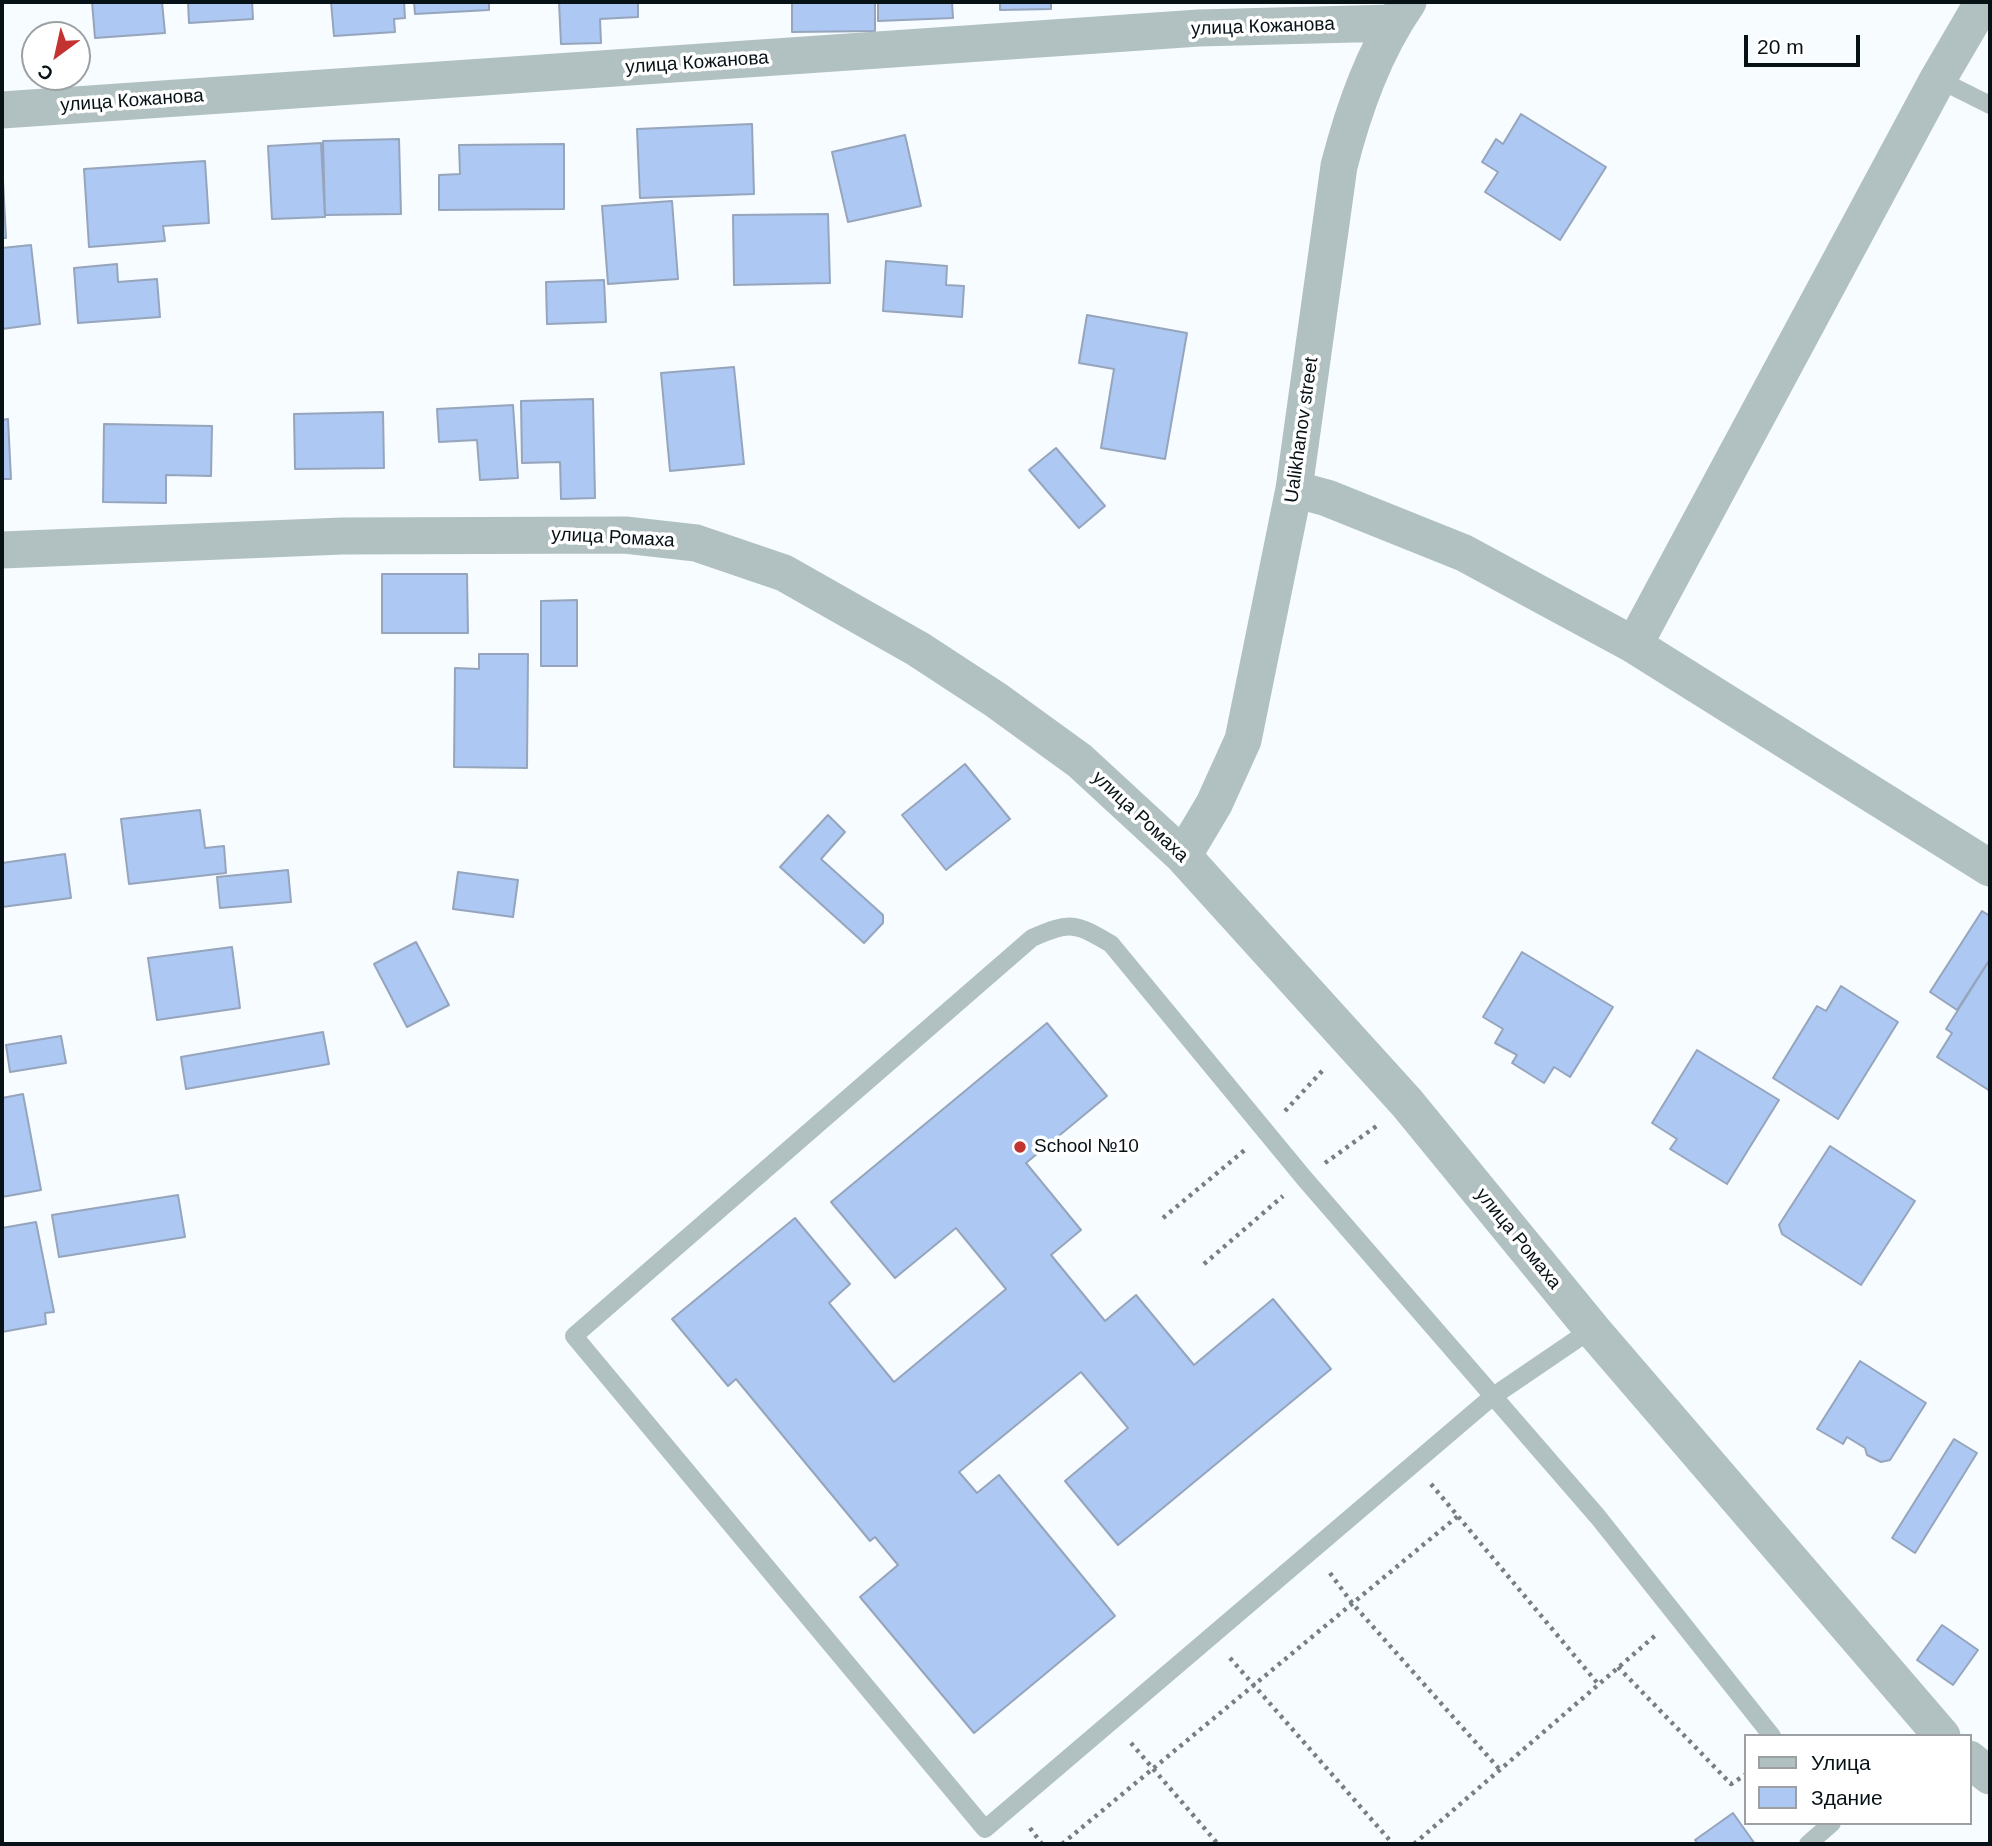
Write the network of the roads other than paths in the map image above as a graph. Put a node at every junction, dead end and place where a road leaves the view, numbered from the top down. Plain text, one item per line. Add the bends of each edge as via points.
1 (1983, 2) edge
2 (1401, 12) edge
3 (1938, 79) junction
4 (1990, 105) edge
5 (2, 110) edge
6 (1294, 489) junction
7 (2, 550) edge
8 (1634, 645) junction
9 (1183, 856) junction
10 (1990, 868) edge
11 (1592, 1329) junction
12 (1492, 1397) junction
13 (1770, 1734) edge
14 (1940, 1734) edge
15 (1971, 1761) edge
16 (1990, 1776) edge
17 (1830, 1825) edge
18 (1808, 1844) edge

1 - 3 street
2 - 5 street, улица Кожанова
2 - 6 street, Ualikhanov street via 1351,117 1339,166
3 - 4 lane
3 - 8 street
6 - 8 street via 1464,553
6 - 9 street, Ualikhanov street via 1243,740 1214,804
7 - 9 street, улица Ромаха via 342,536 625,535 696,543 784,573 929,656 1080,761
8 - 10 street
9 - 11 street, улица Ромаха via 1407,1103
11 - 12 lane
11 - 14 street, улица Ромаха
12 - 12 lane via 985,1829 574,1336 1032,938 1071,925 1111,944
12 - 13 lane via 1598,1517
15 - 16 street
17 - 18 lane

